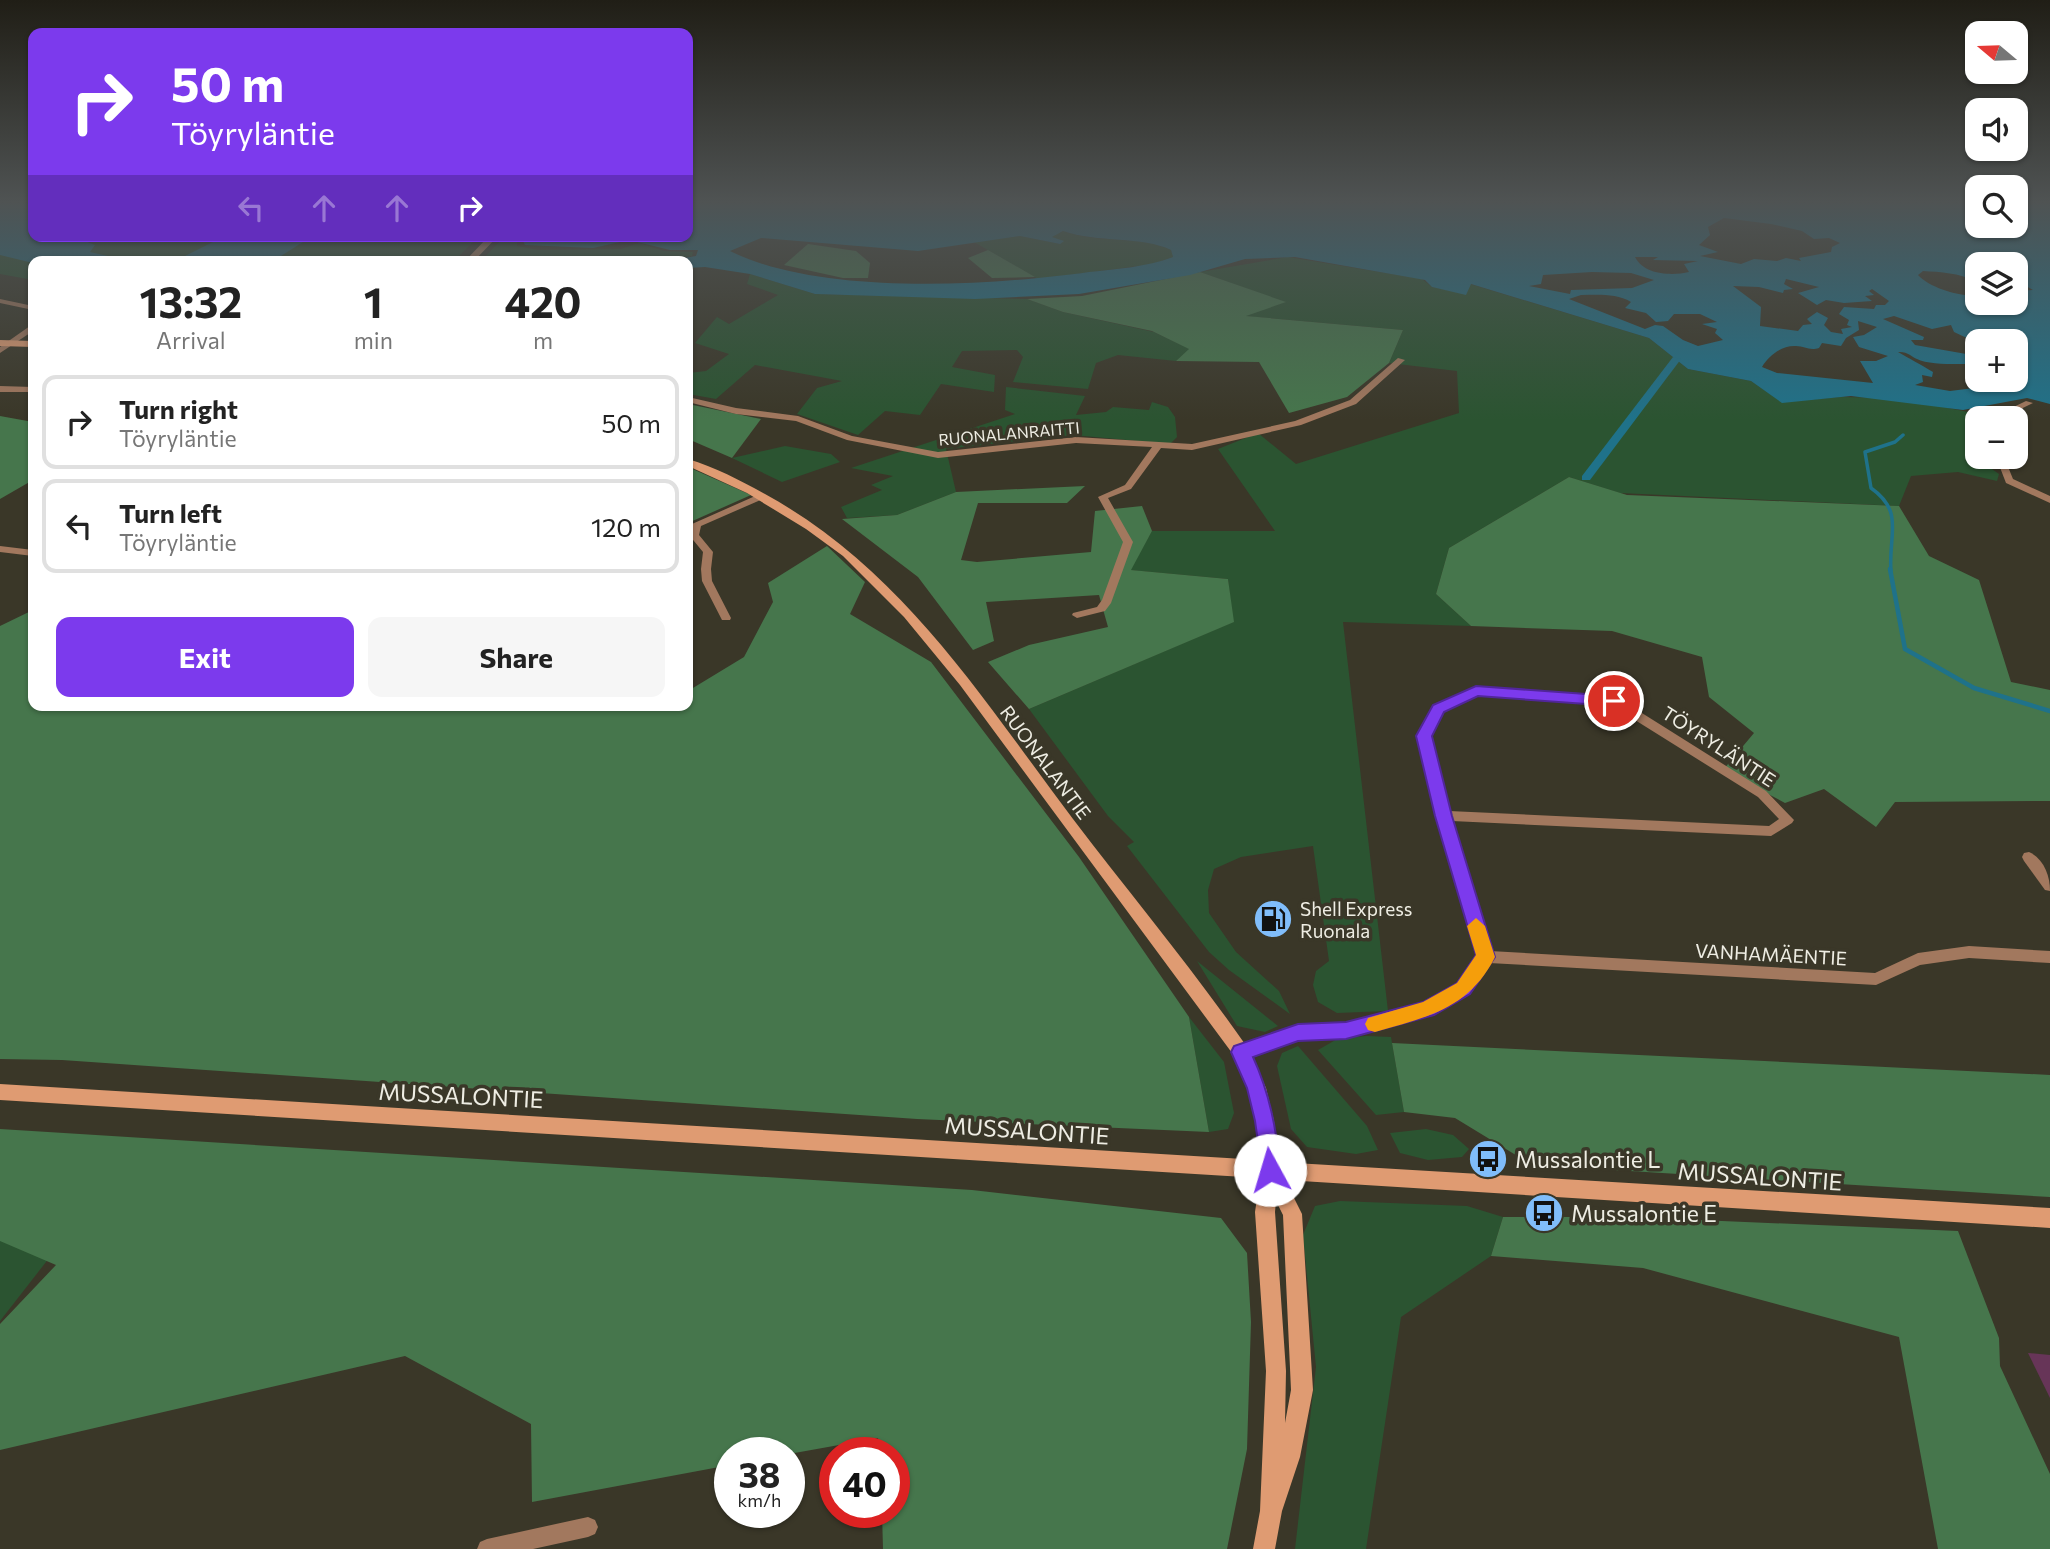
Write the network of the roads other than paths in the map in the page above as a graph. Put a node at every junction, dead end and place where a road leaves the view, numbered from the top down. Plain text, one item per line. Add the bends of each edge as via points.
1 (0, 301) edge
2 (28, 307) edge
3 (28, 332) edge
4 (0, 343) edge
5 (13, 343) junction
6 (28, 344) edge
7 (0, 351) edge
8 (1401, 360) dead end
9 (0, 389) edge
10 (28, 390) edge
11 (693, 401) edge
12 (2029, 403) dead end
13 (2022, 406) edge
14 (1158, 446) junction
15 (693, 463) edge
16 (2004, 469) edge
17 (762, 496) junction
18 (2050, 500) edge
19 (0, 549) edge
20 (28, 552) edge
21 (1077, 615) dead end
22 (726, 618) dead end
23 (1444, 816) junction
24 (2029, 857) dead end
25 (2050, 886) edge
26 (1485, 957) junction
27 (2050, 957) edge
28 (1241, 1052) junction
29 (0, 1092) edge
30 (1270, 1170) junction
31 (2050, 1218) edge
32 (588, 1527) dead end
33 (487, 1549) edge
34 (1264, 1549) edge

1 - 2 street
3 - 5 street
4 - 5 street
5 - 6 street
5 - 7 street
8 - 14 street, RUONALANRAITTI via 1353,401 1298,424 1214,445
9 - 10 street
11 - 14 street, RUONALANRAITTI via 798,419 850,438 939,455 1076,440
12 - 13 street
14 - 21 street via 1128,487 1103,497 1128,542 1107,601 1101,609
15 - 17 street, RUONALANTIE
16 - 18 street via 2009,481
17 - 22 street via 697,524 694,535 710,558 705,575
17 - 28 street, RUONALANTIE via 847,554 889,593
19 - 20 street
23 - 23 street, TÖYRYLÄNTIE via 1424,736 1438,708 1476,691 1614,701 1762,794 1788,820 1772,831
23 - 26 street, TÖYRYLÄNTIE
24 - 25 street
26 - 27 street, VANHAMÄENTIE via 1876,979 1918,959 1969,952
26 - 28 street via 1463,988 1428,1009 1346,1030 1298,1033
28 - 30 street, RUONALANTIE via 1257,1088
29 - 30 street, MUSSALONTIE
30 - 31 street, MUSSALONTIE
30 - 34 street, RUONALANTIE via 1265,1212 1276,1371 1271,1511
32 - 33 street

